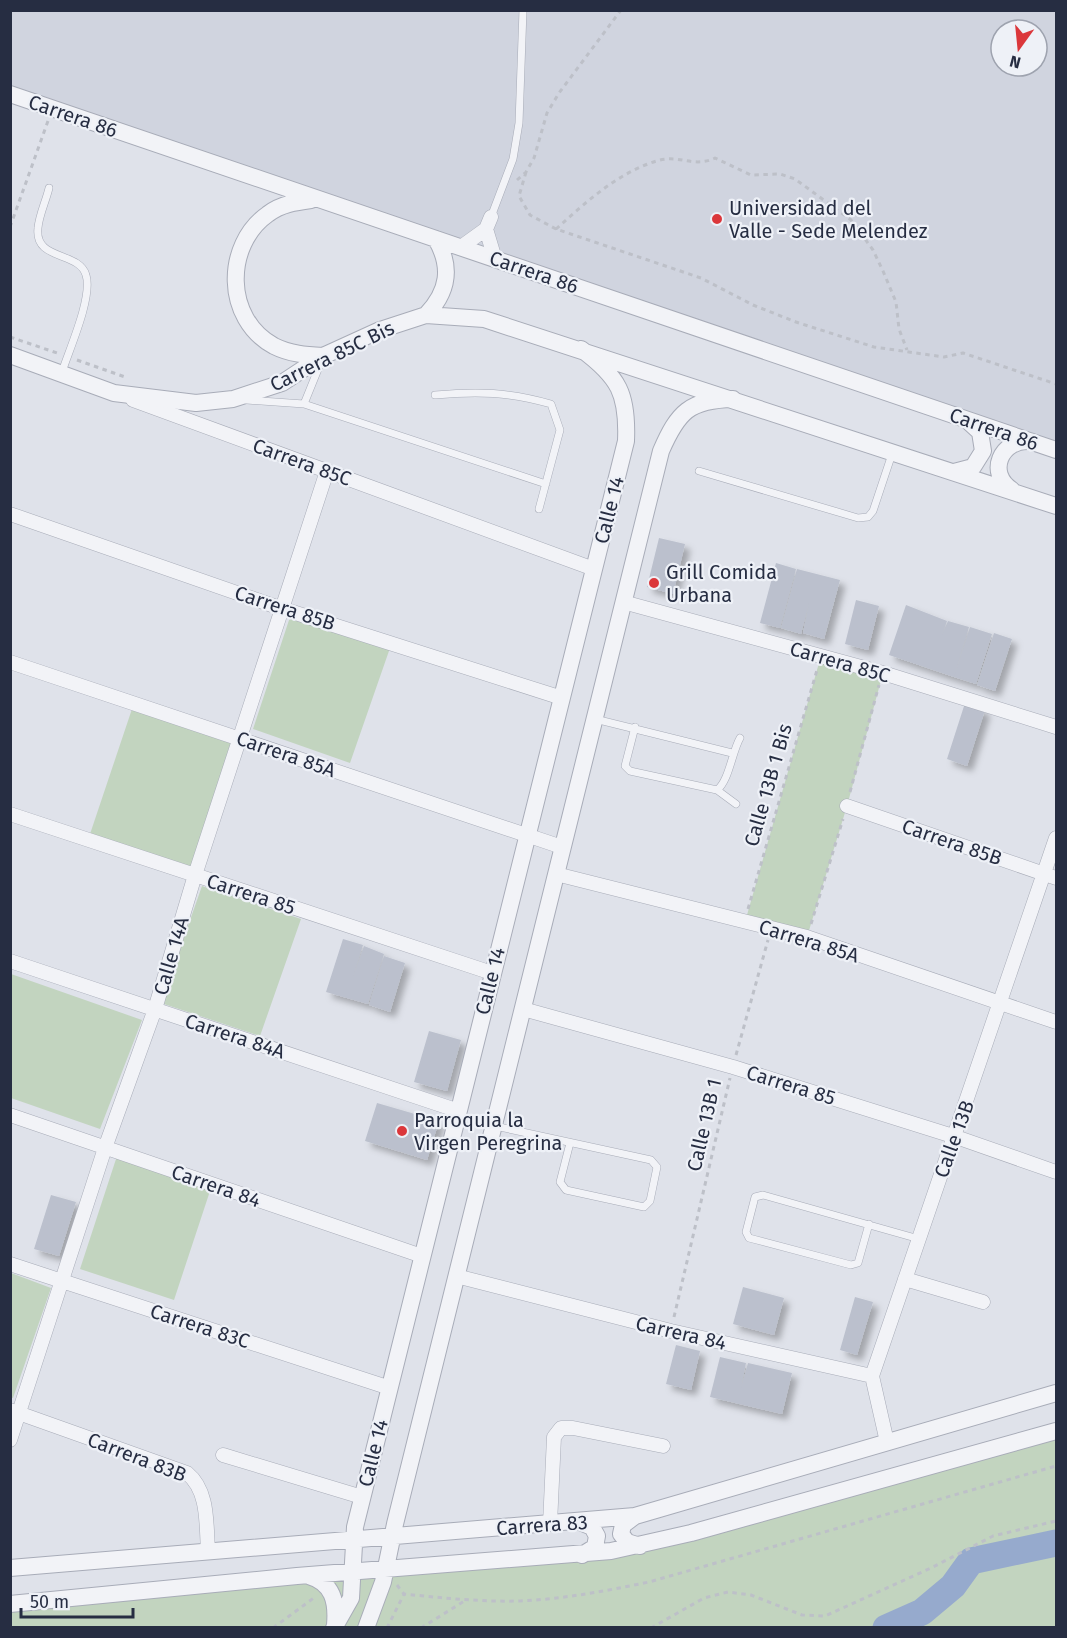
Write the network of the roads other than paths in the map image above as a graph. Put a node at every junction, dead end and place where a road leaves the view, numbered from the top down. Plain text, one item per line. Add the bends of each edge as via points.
1 (523, 10) edge
2 (10, 94) edge
3 (49, 188) dead end
4 (318, 199) junction
5 (489, 223) junction
6 (436, 239) junction
7 (461, 247) junction
8 (495, 259) junction
9 (426, 315) junction
10 (581, 349) junction
11 (10, 355) edge
12 (323, 356) junction
13 (62, 373) junction
14 (114, 393) junction
15 (435, 395) dead end
16 (233, 399) junction
17 (733, 399) junction
18 (304, 404) junction
19 (965, 419) junction
20 (1031, 441) junction
21 (1056, 450) edge
22 (893, 452) junction
23 (327, 471) junction
24 (699, 471) dead end
25 (954, 472) junction
26 (546, 484) junction
27 (1014, 492) junction
28 (1056, 506) edge
29 (539, 509) dead end
30 (10, 514) edge
31 (594, 570) junction
32 (623, 602) junction
33 (280, 608) junction
34 (10, 662) edge
35 (562, 698) junction
36 (594, 719) junction
37 (635, 727) junction
38 (1056, 727) edge
39 (239, 738) junction
40 (740, 738) dead end
41 (732, 753) junction
42 (717, 790) junction
43 (736, 804) dead end
44 (847, 806) dead end
45 (10, 814) edge
46 (526, 835) junction
47 (1056, 838) edge
48 (561, 847) junction
49 (556, 874) junction
50 (195, 875) junction
51 (1051, 876) edge
52 (10, 961) edge
53 (492, 973) junction
54 (1000, 1003) junction
55 (523, 1009) junction
56 (155, 1010) junction
57 (1056, 1022) edge
58 (459, 1111) junction
59 (10, 1115) edge
60 (494, 1125) junction
61 (956, 1137) junction
62 (570, 1143) junction
63 (105, 1148) junction
64 (1056, 1173) edge
65 (869, 1224) junction
66 (919, 1239) junction
67 (422, 1256) junction
68 (10, 1264) edge
69 (456, 1276) junction
70 (905, 1279) junction
71 (62, 1281) junction
72 (983, 1302) dead end
73 (872, 1376) junction
74 (390, 1388) junction
75 (1056, 1393) edge
76 (14, 1411) edge
77 (1056, 1431) edge
78 (10, 1440) edge
79 (887, 1442) junction
80 (663, 1446) dead end
81 (223, 1455) dead end
82 (362, 1497) junction
83 (634, 1516) junction
84 (580, 1522) junction
85 (550, 1524) junction
86 (392, 1536) junction
87 (354, 1538) junction
88 (640, 1546) junction
89 (208, 1550) junction
90 (581, 1555) junction
91 (10, 1568) edge
92 (385, 1569) junction
93 (353, 1572) junction
94 (309, 1576) junction
95 (10, 1604) edge
96 (335, 1627) edge
97 (366, 1628) edge

1 - 5 lane via 519,123 513,159
2 - 4 street, Carrera 86
3 - 13 lane via 38,241 46,250 80,266 88,281
4 - 6 street, Carrera 86
4 - 12 street via 292,202 268,213 238,254 234,280 240,306 253,328 273,345 297,355
5 - 7 street
5 - 8 street
6 - 7 street, Carrera 86
6 - 9 street via 444,254 446,279 438,302
7 - 8 street, Carrera 86
8 - 19 street, Carrera 86
9 - 10 street, Carrera 85C Bis via 465,316
9 - 12 street, Carrera 85C Bis via 380,330
10 - 17 street
10 - 31 street, Calle 14 via 607,368 621,390 627,411 626,441
11 - 13 street, Carrera 85C
12 - 16 street, Carrera 85C Bis via 282,383
12 - 18 lane
13 - 14 street, Carrera 85C
14 - 16 street, Carrera 85C Bis via 196,403
14 - 23 street, Carrera 85C
15 - 26 lane via 478,391 517,394 550,404 560,430
16 - 18 lane
17 - 22 street
17 - 32 street, Calle 14 via 708,400 687,410 672,426 661,452
18 - 26 lane
19 - 20 street, Carrera 86
19 - 25 street via 980,432 983,451 973,467
20 - 21 street, Carrera 86
20 - 27 street via 1009,445 1001,453 999,475
22 - 24 lane via 873,511 868,517 858,518
22 - 25 street
23 - 31 street, Carrera 85C
23 - 33 street, Calle 14A
25 - 27 street
26 - 29 lane
27 - 28 street
30 - 33 street, Carrera 85B
31 - 35 street, Calle 14
32 - 36 street, Calle 14
32 - 38 street, Carrera 85C
33 - 35 street, Carrera 85B
33 - 39 street, Calle 14A
34 - 39 street, Carrera 85A
35 - 46 street, Calle 14
36 - 37 lane
36 - 48 street, Calle 14
37 - 41 lane
37 - 42 lane via 625,766 630,771
39 - 46 street, Carrera 85A
39 - 50 street, Calle 14A
40 - 41 lane
41 - 42 lane via 724,785
42 - 43 lane
44 - 51 street, Carrera 85B
45 - 50 street, Carrera 85
46 - 48 street, Carrera 85A
46 - 53 street, Calle 14
47 - 51 street, Calle 13B
48 - 49 street, Calle 14
49 - 54 street, Carrera 85A via 807,937
49 - 55 street, Calle 14
50 - 53 street, Carrera 85
50 - 56 street, Calle 14A
51 - 54 street, Calle 13B
52 - 56 street, Carrera 84A
53 - 58 street, Calle 14
54 - 57 street, Carrera 85A
54 - 61 street, Calle 13B
55 - 60 street, Calle 14
55 - 61 street, Carrera 85 via 733,1067
56 - 58 street, Carrera 84A
56 - 63 street, Calle 14A
58 - 67 street, Calle 14
59 - 63 street, Carrera 84
60 - 62 lane
60 - 69 street, Calle 14
61 - 64 street, Carrera 85
61 - 66 street, Calle 13B
62 - 62 lane via 560,1182 566,1190 644,1207 650,1201 657,1167 651,1160
63 - 67 street, Carrera 84
63 - 71 street, Calle 14A
65 - 65 lane via 763,1196 754,1197 746,1232 749,1238 851,1265 858,1263
65 - 66 lane
66 - 70 street, Calle 13B
67 - 74 street, Calle 14
68 - 71 street, Carrera 83C
69 - 73 street, Carrera 84 via 671,1331
69 - 86 street, Calle 14
70 - 72 street
70 - 73 street, Calle 13B
71 - 74 street, Carrera 83C
71 - 76 street, Calle 14A
73 - 79 street
74 - 82 street, Calle 14
75 - 79 street, Carrera 83
76 - 78 street, Calle 14A
76 - 89 street, Carrera 83B via 187,1473 197,1481 202,1495
77 - 88 street, Carrera 83
79 - 83 street, Carrera 83
80 - 85 street via 561,1428 554,1437
81 - 82 street
82 - 87 street, Calle 14
83 - 84 street, Carrera 83
83 - 88 street via 623,1525 621,1534 627,1542
84 - 85 street, Carrera 83
84 - 90 street via 592,1527 597,1536 591,1551
85 - 86 street, Carrera 83
86 - 87 street, Carrera 83
86 - 92 street, Calle 14
87 - 89 street, Carrera 83
87 - 93 street, Calle 14
88 - 90 street, Carrera 83
89 - 91 street, Carrera 83
90 - 92 street, Carrera 83
92 - 93 street, Carrera 83
92 - 97 street, Calle 14
93 - 94 street, Carrera 83
93 - 96 street, Calle 14 via 351,1598
94 - 95 street, Carrera 83
94 - 96 street via 332,1594

